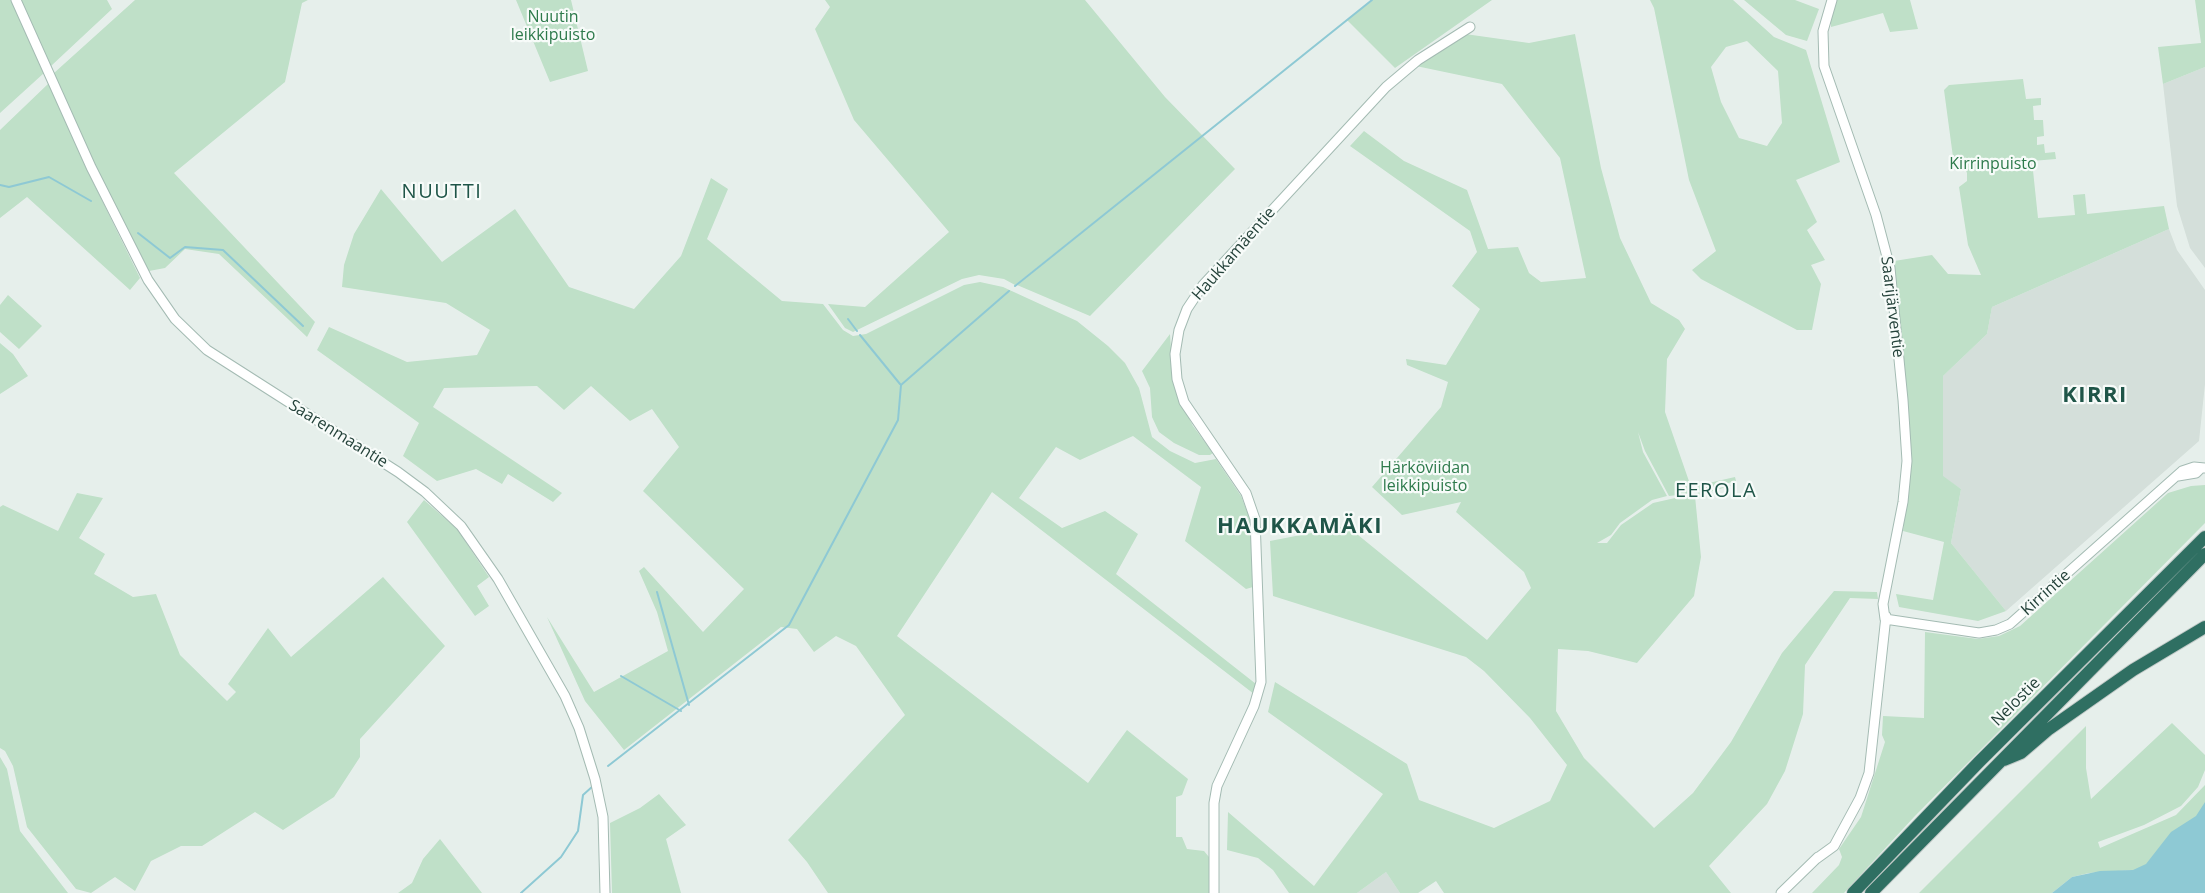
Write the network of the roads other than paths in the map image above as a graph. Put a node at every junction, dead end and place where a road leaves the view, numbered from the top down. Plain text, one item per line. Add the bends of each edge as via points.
1 (16, 0) edge
2 (1832, 0) edge
3 (1470, 27) dead end
4 (2203, 469) edge
5 (2205, 537) edge
6 (2205, 554) edge
7 (1885, 620) junction
8 (2205, 627) edge
9 (1997, 762) junction
10 (605, 893) edge
11 (1214, 893) edge
12 (1781, 893) edge
13 (1853, 893) edge
14 (1871, 893) edge

1 - 10 street, Saarenmaantie via 111,207 148,280 175,319 207,350 425,492 461,526 498,579 579,728 603,817
2 - 7 street, Saarijärventie via 1823,31 1824,66 1883,241 1890,268 1898,345 1907,461
3 - 11 street, Haukkamäentie via 1418,60 1386,87 1203,285 1179,330 1175,354 1184,402 1246,493 1255,519 1261,682 1217,786
4 - 7 street, Kirrintie via 2187,469 2178,476 2010,624 1979,633
5 - 13 highway, Nelostie via 1970,770
6 - 9 highway, Nelostie
7 - 12 street, Saarijärventie via 1869,773 1860,798 1834,846
8 - 9 highway via 2099,693 2021,753
9 - 14 highway, Nelostie

